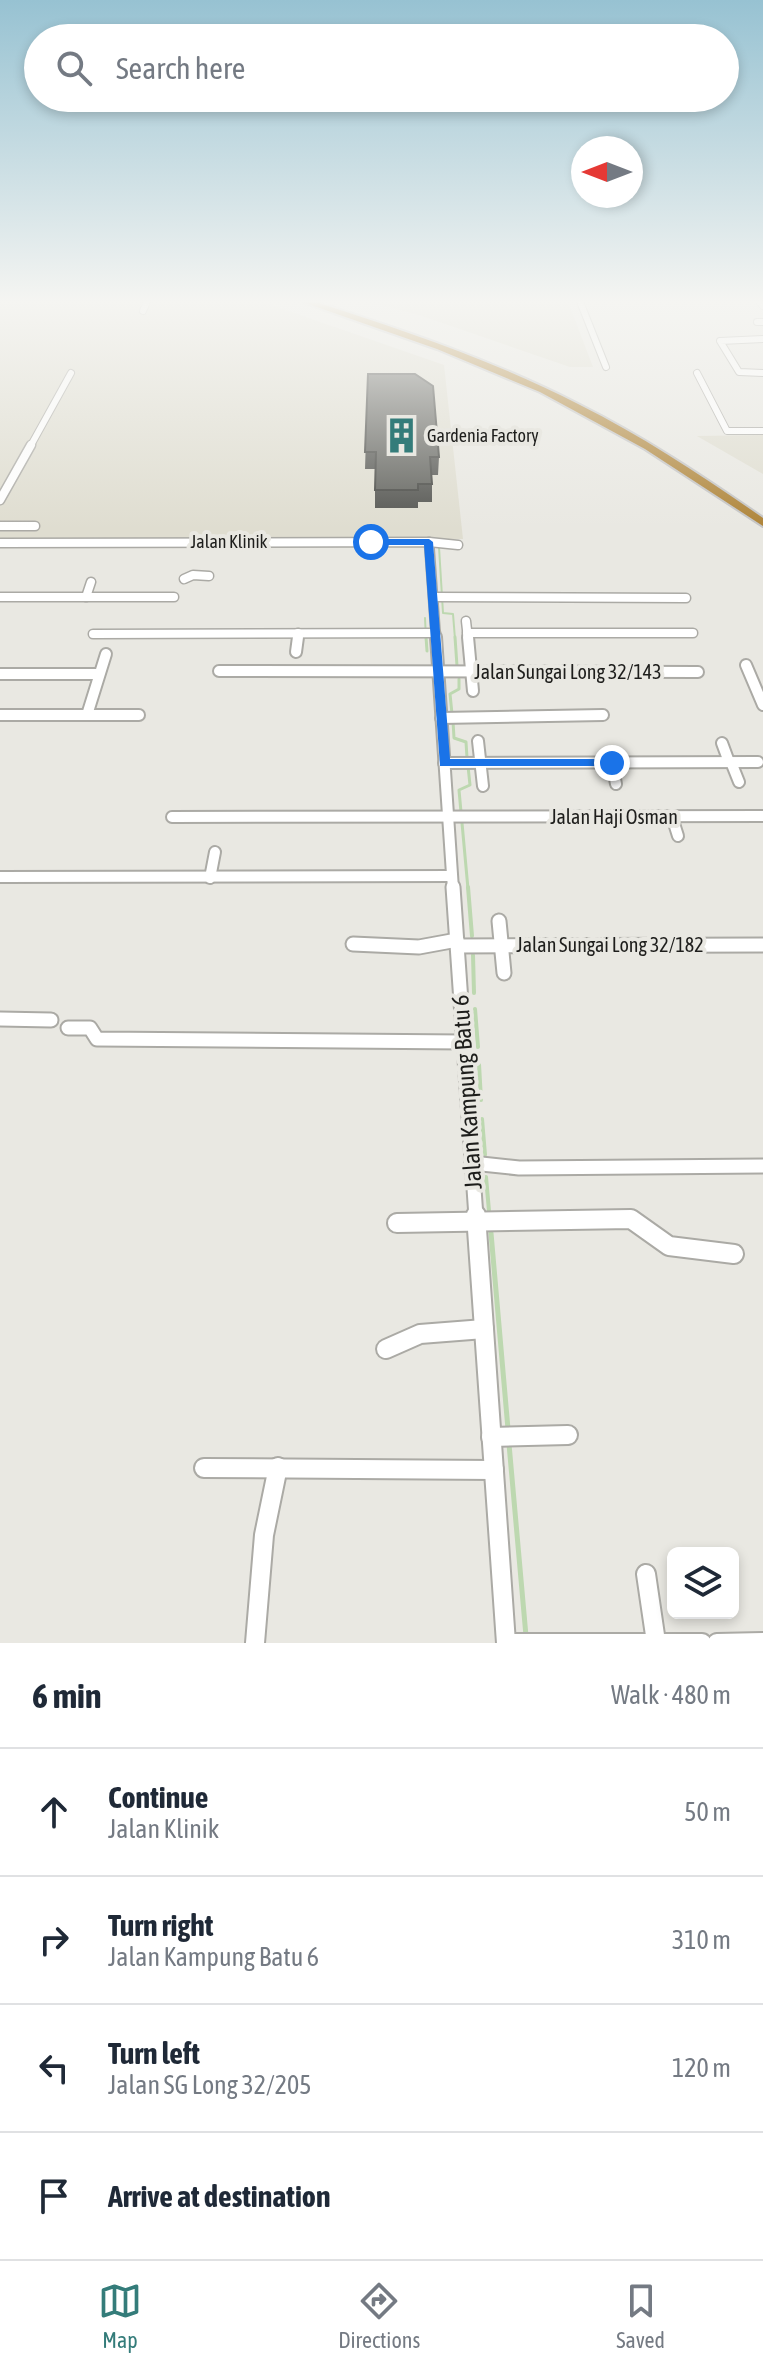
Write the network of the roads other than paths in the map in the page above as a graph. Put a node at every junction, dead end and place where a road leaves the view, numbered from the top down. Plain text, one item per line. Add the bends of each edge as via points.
1 (70, 376) edge
2 (507, 376) edge
3 (523, 376) edge
4 (698, 376) edge
5 (763, 431) edge
6 (0, 500) edge
7 (763, 513) edge
8 (763, 523) edge
9 (0, 526) edge
10 (35, 526) dead end
11 (429, 542) junction
12 (0, 543) edge
13 (458, 545) dead end
14 (209, 576) dead end
15 (184, 579) dead end
16 (91, 582) dead end
17 (0, 597) edge
18 (86, 597) junction
19 (174, 597) dead end
20 (434, 597) junction
21 (686, 598) dead end
22 (466, 621) dead end
23 (298, 633) junction
24 (430, 633) junction
25 (467, 633) junction
26 (693, 633) dead end
27 (93, 634) dead end
28 (296, 652) dead end
29 (106, 654) dead end
30 (746, 665) dead end
31 (219, 671) dead end
32 (438, 672) junction
33 (698, 672) dead end
34 (470, 673) junction
35 (0, 674) edge
36 (99, 674) junction
37 (473, 691) dead end
38 (763, 705) edge
39 (0, 715) edge
40 (87, 715) junction
41 (139, 715) dead end
42 (603, 715) dead end
43 (441, 718) junction
44 (478, 741) dead end
45 (722, 743) dead end
46 (730, 762) junction
47 (758, 762) dead end
48 (451, 763) junction
49 (612, 763) junction
50 (476, 764) junction
51 (739, 782) dead end
52 (616, 784) dead end
53 (483, 786) dead end
54 (763, 816) edge
55 (172, 817) dead end
56 (455, 817) junction
57 (672, 817) junction
58 (678, 836) dead end
59 (215, 852) dead end
60 (452, 876) junction
61 (0, 877) edge
62 (210, 878) junction
63 (499, 921) dead end
64 (457, 943) junction
65 (353, 944) dead end
66 (763, 945) edge
67 (501, 946) junction
68 (504, 973) dead end
69 (0, 1019) edge
70 (51, 1020) dead end
71 (68, 1028) dead end
72 (464, 1042) junction
73 (472, 1163) junction
74 (763, 1166) edge
75 (476, 1222) junction
76 (397, 1223) dead end
77 (734, 1254) dead end
78 (484, 1329) junction
79 (386, 1349) dead end
80 (568, 1435) dead end
81 (503, 1436) junction
82 (278, 1467) junction
83 (204, 1468) dead end
84 (494, 1470) junction
85 (646, 1574) dead end
86 (656, 1642) edge
87 (763, 1642) edge
88 (255, 1643) edge
89 (506, 1643) edge
90 (519, 1643) edge
91 (534, 1643) edge
92 (556, 1643) edge
93 (702, 1643) edge
94 (717, 1643) edge

1 - 6 street
2 - 8 highway via 644,444
3 - 7 highway via 653,442
4 - 5 street via 727,431
9 - 10 street
11 - 12 street, Jalan Klinik
11 - 13 street, Jalan Klinik
11 - 20 street, Jalan Kampung Batu 6
14 - 15 street
16 - 18 street
17 - 18 street
18 - 19 street
20 - 21 street
20 - 24 street, Jalan Kampung Batu 6
22 - 25 street
23 - 24 street
23 - 27 street
23 - 28 street
24 - 32 street, Jalan Kampung Batu 6
25 - 26 street
25 - 34 street
29 - 36 street
30 - 38 street
31 - 32 street, Jalan Sungai Long 32/143
32 - 34 street, Jalan Sungai Long 32/143
32 - 43 street, Jalan Kampung Batu 6
33 - 34 street, Jalan Sungai Long 32/143
34 - 37 street
35 - 36 street
36 - 40 street
39 - 40 street
40 - 41 street
42 - 43 street
43 - 48 street, Jalan Kampung Batu 6
44 - 50 street
45 - 46 street
46 - 47 street
46 - 49 street
46 - 51 street
48 - 50 street
48 - 56 street, Jalan Kampung Batu 6
49 - 50 street
49 - 52 street
50 - 53 street
54 - 57 street, Jalan Haji Osman
55 - 56 street, Jalan Haji Osman
56 - 57 street, Jalan Haji Osman
56 - 60 street, Jalan Kampung Batu 6
57 - 58 street
59 - 62 street
60 - 62 street
60 - 64 street, Jalan Kampung Batu 6
61 - 62 street
63 - 67 street
64 - 65 street, Jalan Sungai Long 32/182
64 - 67 street, Jalan Sungai Long 32/182
64 - 72 street, Jalan Kampung Batu 6
66 - 67 street, Jalan Sungai Long 32/182
67 - 68 street
69 - 70 street
71 - 72 street via 90,1028 97,1039
72 - 73 street, Jalan Kampung Batu 6
73 - 74 street via 519,1168
73 - 75 street, Jalan Kampung Batu 6
75 - 76 street
75 - 77 street via 631,1219 669,1246
75 - 78 street, Jalan Kampung Batu 6
78 - 79 street via 453,1329 402,1340
78 - 81 street, Jalan Kampung Batu 6
80 - 81 street
81 - 84 street, Jalan Kampung Batu 6
82 - 83 street
82 - 84 street
82 - 88 street via 264,1535
84 - 89 street, Jalan Kampung Batu 6
85 - 86 street
86 - 92 street
86 - 93 street
87 - 94 street
89 - 90 street
90 - 91 street
91 - 92 street

